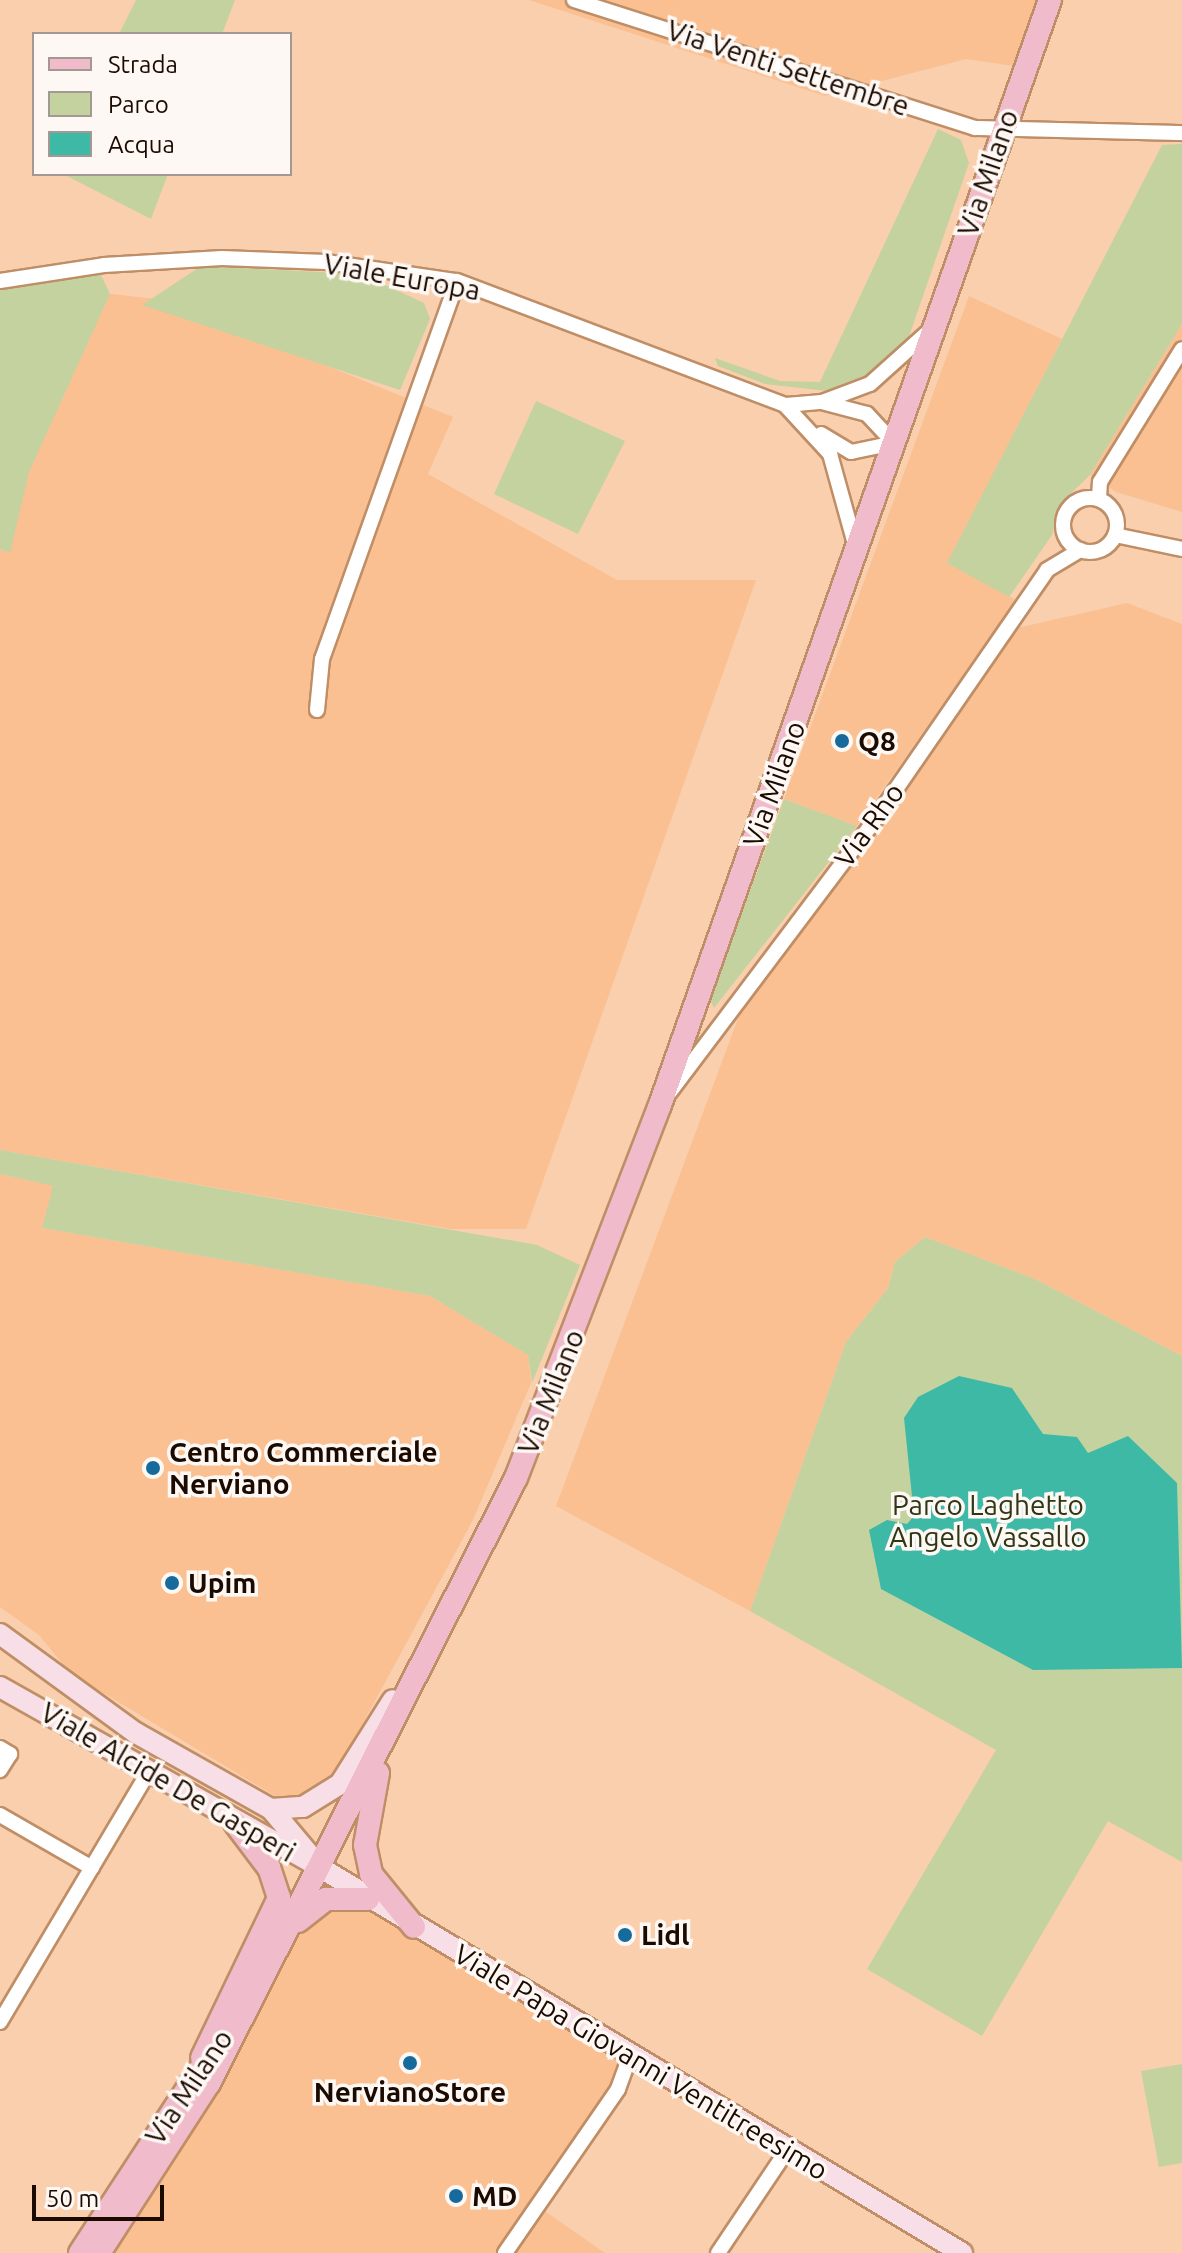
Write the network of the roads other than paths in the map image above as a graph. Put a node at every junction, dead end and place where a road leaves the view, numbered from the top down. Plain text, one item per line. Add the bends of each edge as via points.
1 (574, 0) edge
2 (1050, 0) edge
3 (1003, 129) junction
4 (1182, 133) edge
5 (0, 281) edge
6 (457, 281) junction
7 (933, 327) junction
8 (1182, 349) edge
9 (822, 402) junction
10 (785, 405) junction
11 (812, 427) junction
12 (894, 443) junction
13 (1099, 499) junction
14 (1115, 535) junction
15 (856, 549) junction
16 (1182, 549) edge
17 (1080, 550) junction
18 (317, 710) dead end
19 (660, 1105) junction
20 (477, 1560) junction
21 (0, 1634) edge
22 (0, 1687) edge
23 (384, 1744) junction
24 (0, 1748) edge
25 (150, 1769) junction
26 (0, 1770) edge
27 (271, 1809) junction
28 (0, 1815) edge
29 (235, 1823) junction
30 (92, 1868) junction
31 (321, 1868) junction
32 (368, 1899) junction
33 (414, 1927) junction
34 (286, 1933) junction
35 (248, 2002) junction
36 (1, 2018) edge
37 (638, 2061) junction
38 (195, 2074) junction
39 (788, 2149) junction
40 (80, 2253) edge
41 (99, 2253) edge
42 (505, 2253) edge
43 (718, 2253) edge
44 (962, 2253) edge

1 - 3 street, Via Venti Settembre via 975,128
2 - 3 main road, Via Milano
3 - 4 street, Via Venti Settembre
3 - 7 main road, Via Milano
5 - 6 street, Viale Europa via 104,265 222,258 326,262
6 - 10 street, Viale Europa
6 - 18 street via 322,659
7 - 9 street, Viale Europa via 883,375
7 - 12 main road, Via Milano
8 - 13 street via 1100,482
9 - 10 street, Viale Europa
9 - 12 street via 867,414
10 - 11 street, Viale Europa
11 - 12 street via 851,452
11 - 15 street, Viale Europa via 840,477
12 - 15 main road, Via Milano
13 - 14 street via 1116,518
13 - 17 street via 1072,504 1063,520 1066,538
14 - 16 street
14 - 17 street, Via Rho via 1105,548
15 - 19 main road, Via Milano
17 - 19 street, Via Rho via 1047,570 938,728
19 - 20 main road, Via Milano via 578,1327
20 - 23 main road, Via Milano
20 - 27 street, Via Milano via 340,1784 303,1807
21 - 27 street, Viale Alcide De Gasperi via 136,1733
22 - 25 street, Viale Alcide De Gasperi
23 - 31 main road, Via Milano
23 - 33 main road via 365,1845 371,1874
24 - 26 street via 10,1754
25 - 29 street, Viale Alcide De Gasperi
25 - 30 street
27 - 31 street, Viale Alcide De Gasperi
28 - 30 street
29 - 31 street, Viale Alcide De Gasperi
29 - 38 main road via 275,1878 278,1907
30 - 36 street
31 - 32 street, Viale Papa Giovanni Ventitreesimo
31 - 34 main road, Via Milano
32 - 33 street, Viale Papa Giovanni Ventitreesimo
32 - 34 main road via 326,1899
33 - 37 street, Viale Papa Giovanni Ventitreesimo
34 - 35 main road, Via Milano
35 - 38 main road, Via Milano
35 - 41 main road, Via Milano via 209,2083
37 - 39 street, Viale Papa Giovanni Ventitreesimo
37 - 42 street
38 - 40 main road, Via Milano
39 - 43 street
39 - 44 street, Viale Papa Giovanni Ventitreesimo

